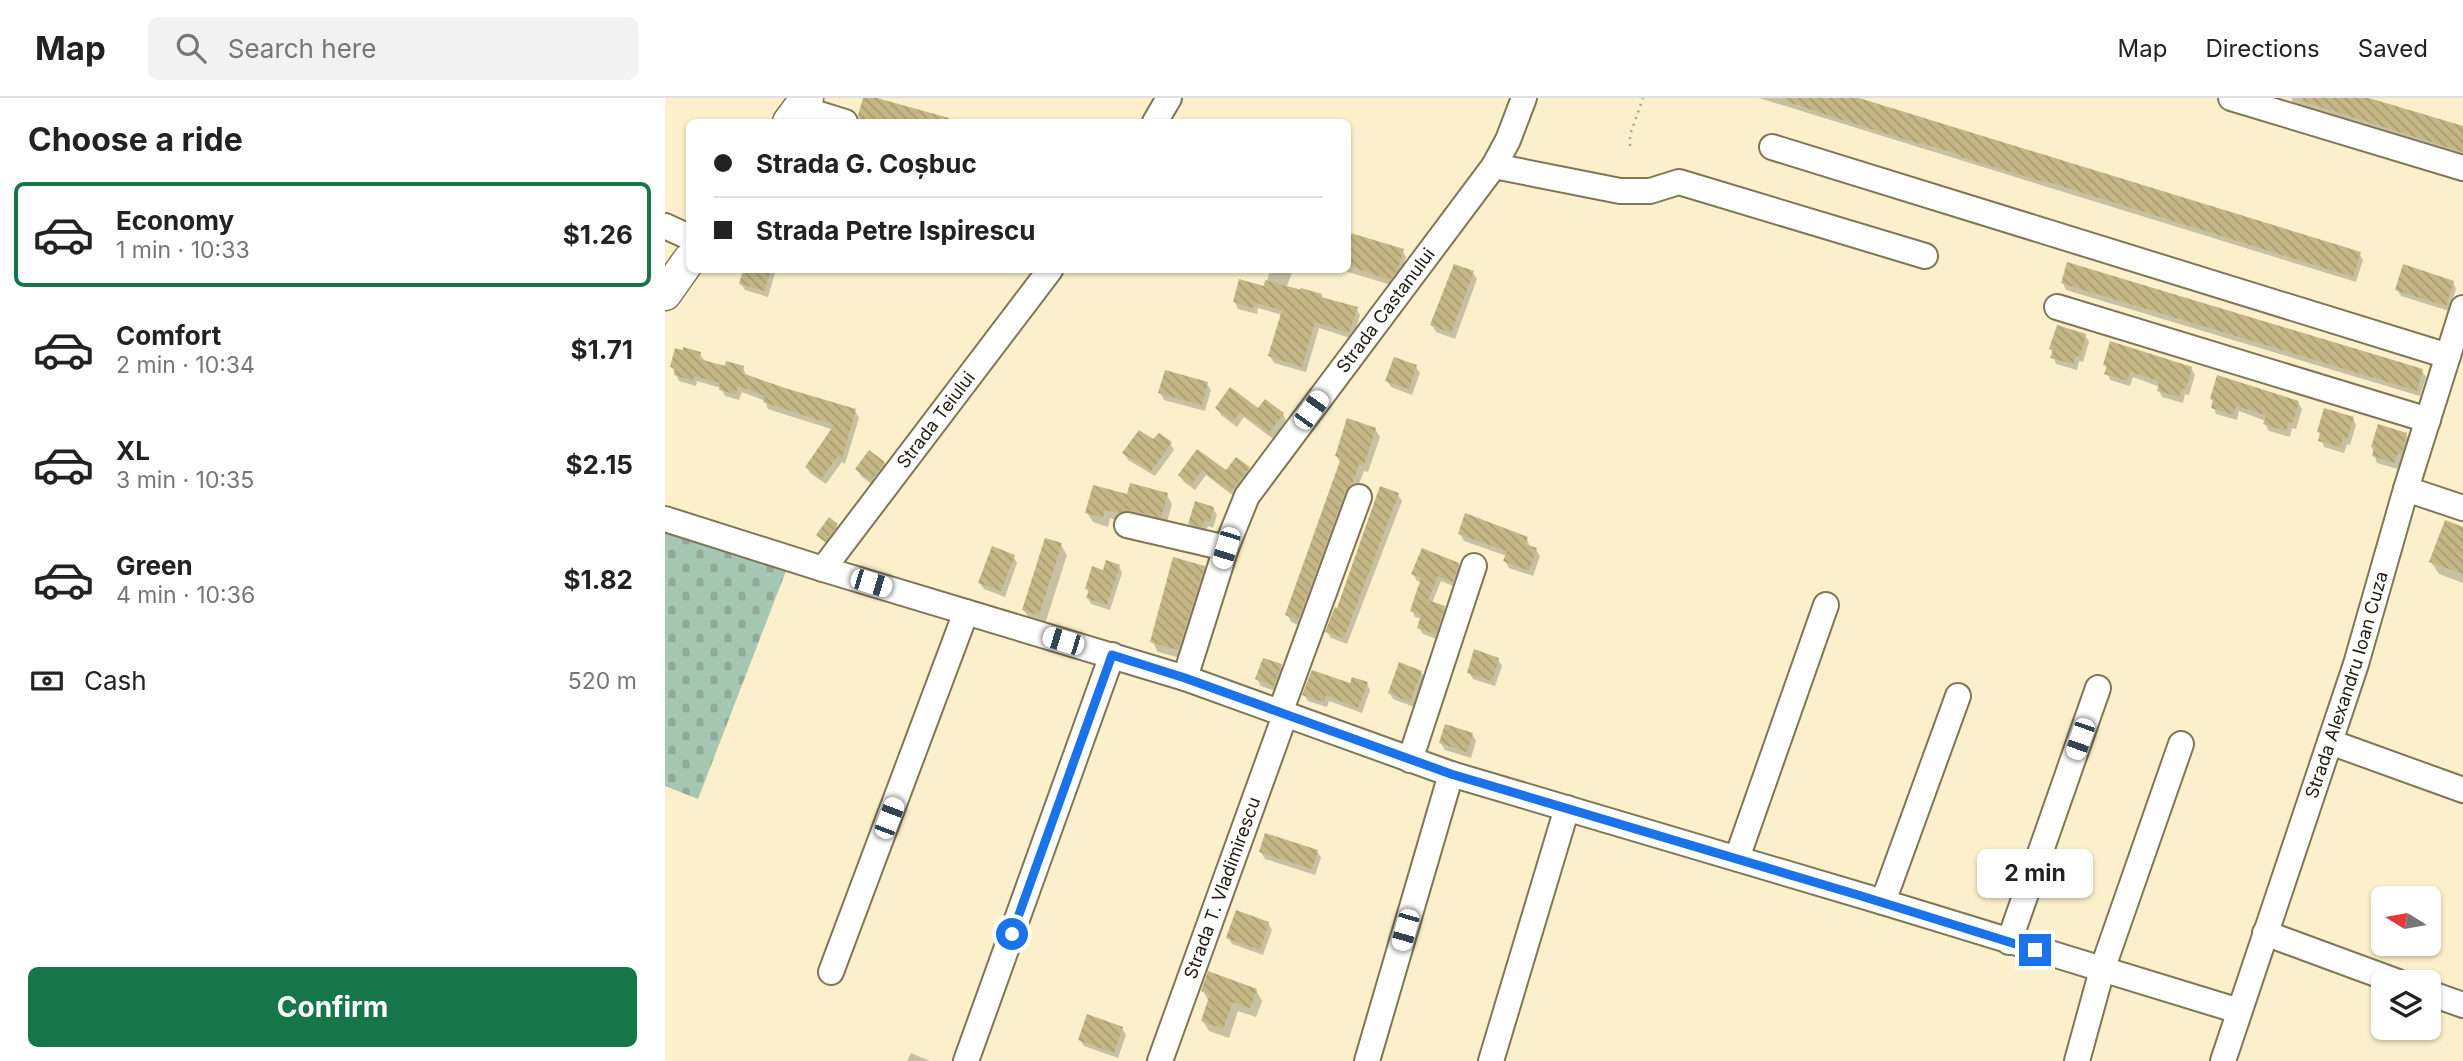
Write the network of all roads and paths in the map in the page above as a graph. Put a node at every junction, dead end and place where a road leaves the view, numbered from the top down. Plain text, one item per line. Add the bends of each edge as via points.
1 (1170, 98) edge
2 (1524, 98) edge
3 (1643, 98) edge
4 (2231, 98) edge
5 (799, 110) edge
6 (834, 119) edge
7 (1157, 119) edge
8 (1630, 146) dead end
9 (1772, 147) dead end
10 (1494, 166) junction
11 (2463, 168) edge
12 (665, 226) edge
13 (686, 236) edge
14 (1925, 256) dead end
15 (1048, 273) edge
16 (2057, 307) dead end
17 (2463, 308) edge
18 (2448, 356) junction
19 (2428, 420) junction
20 (2406, 488) junction
21 (1359, 496) dead end
22 (2463, 508) edge
23 (665, 519) edge
24 (1127, 526) dead end
25 (1226, 548) junction
26 (1474, 566) dead end
27 (823, 569) junction
28 (1826, 605) dead end
29 (966, 612) junction
30 (1112, 655) junction
31 (1185, 678) junction
32 (2098, 688) dead end
33 (1958, 696) dead end
34 (1282, 714) junction
35 (2330, 742) junction
36 (2181, 744) dead end
37 (1410, 760) junction
38 (1451, 774) junction
39 (2463, 790) edge
40 (1567, 808) junction
41 (1737, 858) junction
42 (1882, 902) junction
43 (2265, 933) junction
44 (2009, 942) junction
45 (2102, 970) junction
46 (831, 972) dead end
47 (2371, 972) edge
48 (2441, 997) edge
49 (2463, 1005) edge
50 (2239, 1011) junction
51 (966, 1061) edge
52 (1160, 1061) edge
53 (1367, 1061) edge
54 (1491, 1061) edge
55 (2077, 1061) edge
56 (2223, 1061) edge

1 - 7 street
2 - 10 street, Strada Castanului
3 - 8 path
4 - 11 street
5 - 6 street
9 - 18 street
10 - 14 street via 1620,191 1650,191 1679,182
10 - 25 street, Strada Castanului via 1247,496
12 - 13 street
15 - 27 street, Strada Teiului
16 - 19 street
17 - 18 street, Strada Alexandru Ioan Cuza
18 - 19 street, Strada Alexandru Ioan Cuza
19 - 20 street, Strada Alexandru Ioan Cuza
20 - 22 street
20 - 35 street, Strada Alexandru Ioan Cuza
21 - 34 street, Strada T. Vladimirescu
23 - 27 street
24 - 25 street
25 - 31 street, Strada Castanului
26 - 37 street
27 - 29 street
28 - 41 street
29 - 30 street
29 - 46 street
30 - 31 street
30 - 51 street
31 - 34 street
32 - 44 street
33 - 42 street
34 - 37 street
34 - 52 street, Strada T. Vladimirescu
35 - 39 street
35 - 43 street, Strada Alexandru Ioan Cuza
36 - 45 street
37 - 38 street
38 - 40 street
38 - 53 street
40 - 41 street
40 - 54 street
41 - 42 street
42 - 44 street
43 - 47 street
43 - 50 street, Strada Alexandru Ioan Cuza
44 - 45 street
45 - 50 street
45 - 55 street
48 - 49 street
50 - 56 street, Strada Alexandru Ioan Cuza

